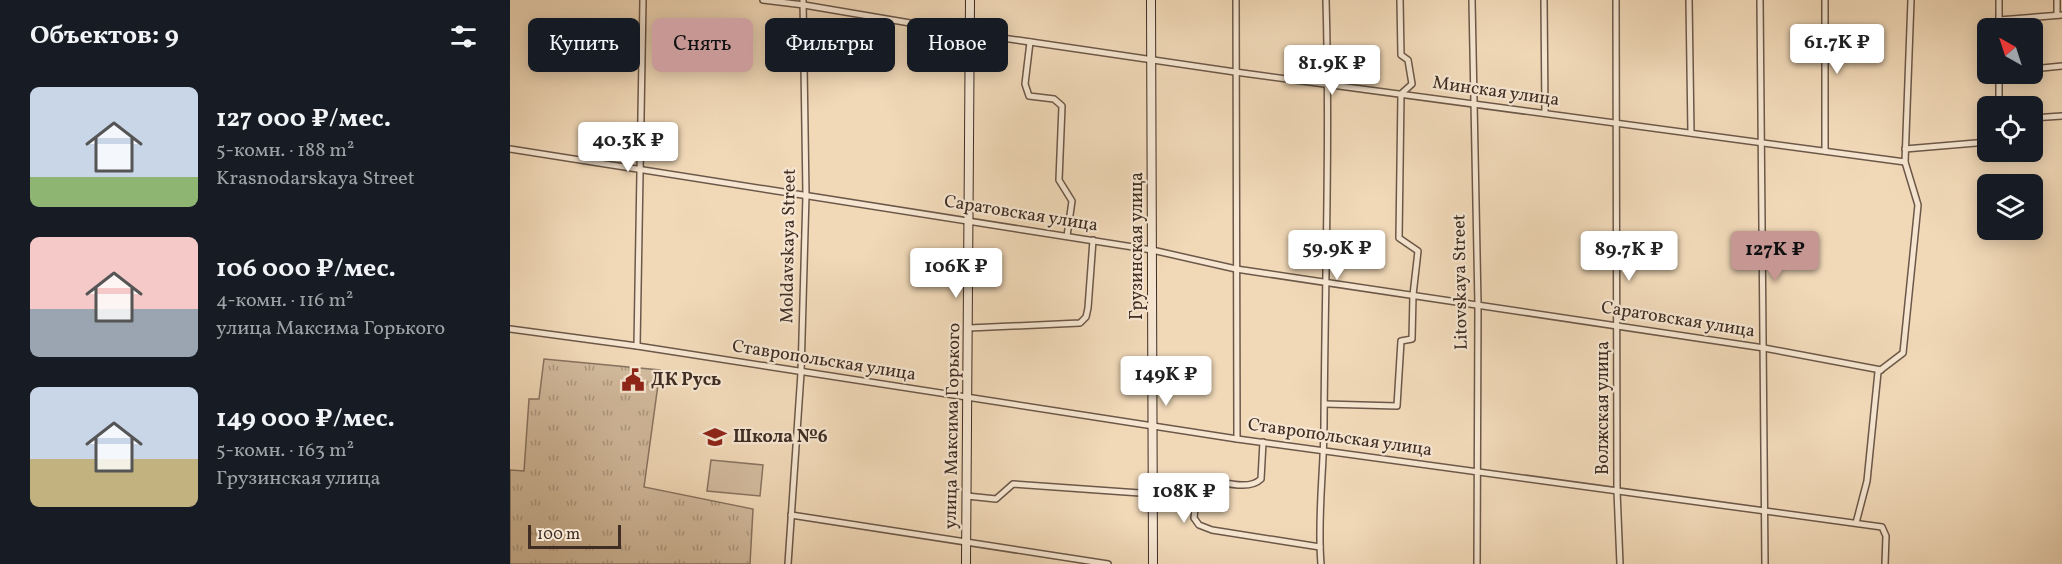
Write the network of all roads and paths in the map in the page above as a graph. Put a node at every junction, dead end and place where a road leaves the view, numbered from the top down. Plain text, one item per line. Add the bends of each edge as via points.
1 (643, 0) edge
2 (763, 0) edge
3 (970, 0) edge
4 (1152, 0) edge
5 (1236, 0) edge
6 (1326, 0) edge
7 (1400, 0) edge
8 (1472, 0) edge
9 (1544, 0) edge
10 (1616, 0) edge
11 (1689, 0) edge
12 (1761, 0) edge
13 (1825, 0) edge
14 (1911, 0) edge
15 (1999, 0) edge
16 (2056, 0) edge
17 (804, 2) edge
18 (2060, 15) edge
19 (969, 18) edge
20 (1999, 18) edge
21 (2023, 18) edge
22 (907, 21) edge
23 (1008, 39) edge
24 (1030, 42) junction
25 (1152, 59) junction
26 (2062, 66) edge
27 (2043, 68) edge
28 (969, 72) edge
29 (1235, 72) junction
30 (1328, 84) junction
31 (1401, 94) junction
32 (1472, 104) junction
33 (1545, 113) junction
34 (2062, 116) edge
35 (2043, 117) edge
36 (1618, 123) junction
37 (1691, 133) junction
38 (1762, 143) junction
39 (1977, 143) edge
40 (510, 149) edge
41 (1905, 149) junction
42 (1825, 151) junction
43 (1905, 162) junction
44 (640, 168) junction
45 (806, 195) junction
46 (969, 221) junction
47 (1067, 236) junction
48 (1093, 240) junction
49 (1152, 250) junction
50 (1236, 269) junction
51 (1325, 282) junction
52 (1413, 295) junction
53 (1478, 305) junction
54 (1618, 326) junction
55 (969, 328) junction
56 (510, 329) edge
57 (637, 346) junction
58 (1764, 348) junction
59 (1881, 370) junction
60 (801, 373) junction
61 (968, 398) junction
62 (1324, 404) junction
63 (1153, 426) junction
64 (1237, 439) junction
65 (1263, 442) junction
66 (1324, 451) junction
67 (1478, 471) junction
68 (1617, 490) junction
69 (1154, 494) junction
70 (967, 496) junction
71 (1765, 511) junction
72 (791, 515) junction
73 (1856, 523) junction
74 (967, 542) junction
75 (1320, 547) junction
76 (788, 564) edge
77 (966, 564) edge
78 (1108, 564) edge
79 (1153, 564) edge
80 (1321, 564) edge
81 (1477, 564) edge
82 (1620, 564) edge
83 (1765, 564) edge
84 (1885, 564) edge

1 - 44 street
2 - 17 street, Минская улица
3 - 19 main road, улица Максима Горького
4 - 25 main road, Грузинская улица
5 - 29 street
6 - 30 street
7 - 31 street via 1401,55 1408,60 1412,84
8 - 32 street, Litovskaya Street
9 - 33 street
10 - 36 street, Волжская улица
11 - 37 street
12 - 38 street
13 - 42 street
14 - 41 street
15 - 20 street
16 - 18 street
17 - 22 street, Минская улица
17 - 45 street, Moldavskaya Street
18 - 21 street
23 - 24 street, Минская улица
24 - 25 street, Минская улица
24 - 47 street via 1025,84 1029,96 1054,99 1062,106 1059,180 1072,201
25 - 29 street, Минская улица
25 - 49 main road, Грузинская улица
26 - 27 street
28 - 46 main road, улица Максима Горького
29 - 30 street, Минская улица
29 - 50 street
30 - 31 street, Минская улица
30 - 51 street
31 - 32 street, Минская улица
31 - 52 street via 1399,238 1418,251
32 - 33 street, Минская улица
32 - 53 street, Litovskaya Street
33 - 36 street, Минская улица
34 - 35 street
36 - 37 street, Минская улица
36 - 54 street, Волжская улица
37 - 38 street, Минская улица
38 - 42 street, Минская улица
38 - 58 street
39 - 41 street
40 - 44 street, Саратовская улица
41 - 43 street
42 - 43 street, Минская улица
43 - 59 street via 1918,205 1903,353
44 - 45 street, Саратовская улица
44 - 57 street
45 - 46 street, Саратовская улица
45 - 60 street, Moldavskaya Street
46 - 47 street, Саратовская улица
46 - 55 main road, улица Максима Горького
47 - 48 street, Саратовская улица
48 - 49 street, Саратовская улица
48 - 55 street via 1088,308 1080,323
49 - 50 street, Саратовская улица
49 - 63 main road, Грузинская улица
50 - 51 street, Саратовская улица
50 - 64 street
51 - 52 street, Саратовская улица
51 - 62 street
52 - 53 street, Саратовская улица
52 - 62 street via 1412,339 1401,341 1397,406
53 - 54 street, Саратовская улица
53 - 67 street, Litovskaya Street
54 - 58 street, Саратовская улица
54 - 68 street, Волжская улица
55 - 61 main road, улица Максима Горького
56 - 57 street, Ставропольская улица
57 - 60 street, Ставропольская улица
58 - 59 street, Саратовская улица
58 - 71 street
59 - 73 street via 1867,481
60 - 61 street, Ставропольская улица
60 - 72 street, Moldavskaya Street
61 - 63 street, Ставропольская улица
61 - 70 main road, улица Максима Горького
62 - 66 street
63 - 64 street, Ставропольская улица
63 - 69 main road, Грузинская улица
64 - 65 street, Ставропольская улица
65 - 66 street, Ставропольская улица
65 - 75 street via 1261,479 1247,485 1209,480 1197,490 1194,518 1199,525 1212,530
66 - 67 street, Ставропольская улица
66 - 75 street
67 - 68 street, Ставропольская улица
67 - 81 street, Litovskaya Street
68 - 71 street, Ставропольская улица
68 - 82 street, Волжская улица
69 - 70 street via 1013,484 996,499
69 - 79 main road, Грузинская улица
70 - 74 main road, улица Максима Горького
71 - 73 street, Ставропольская улица
71 - 83 street
72 - 74 street
72 - 76 street, Moldavskaya Street
73 - 84 street, Ставропольская улица via 1882,526 1886,536
74 - 77 main road, улица Максима Горького
74 - 78 street
75 - 80 street

